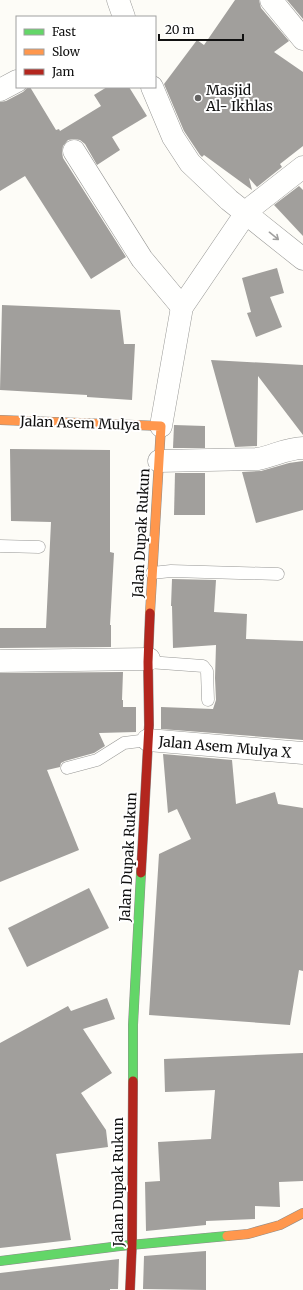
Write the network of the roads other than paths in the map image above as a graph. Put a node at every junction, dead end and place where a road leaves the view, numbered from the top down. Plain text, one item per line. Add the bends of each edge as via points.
1 (118, 0) edge
2 (271, 0) edge
3 (124, 16) edge
4 (303, 39) edge
5 (16, 82) edge
6 (152, 88) edge
7 (0, 90) edge
8 (74, 151) dead end
9 (303, 167) edge
10 (246, 213) junction
11 (303, 259) edge
12 (182, 307) junction
13 (0, 420) edge
14 (161, 426) junction
15 (303, 448) edge
16 (159, 461) junction
17 (0, 546) edge
18 (39, 547) dead end
19 (152, 573) junction
20 (278, 574) dead end
21 (0, 661) edge
22 (149, 661) junction
23 (208, 700) dead end
24 (148, 740) junction
25 (303, 753) edge
26 (67, 768) dead end
27 (303, 1213) edge
28 (132, 1244) junction
29 (0, 1261) edge
30 (130, 1290) edge

1 - 3 street
2 - 4 street
5 - 7 street
6 - 10 street via 173,137 190,163
8 - 12 street via 142,259
9 - 10 street
10 -> 11 street
10 - 12 street
12 - 14 street
13 - 14 street, Jalan Asem Mulya
14 - 16 street, Jalan Dupak Rukun
15 - 16 street via 294,448 258,459
16 - 19 street, Jalan Dupak Rukun
17 - 18 lane
19 - 20 lane
19 - 22 street, Jalan Dupak Rukun
21 - 22 street
22 - 23 lane via 203,666 207,672
22 - 24 street, Jalan Dupak Rukun
24 - 25 street, Jalan Asem Mulya X
24 - 26 lane via 124,743 97,760
24 - 28 street, Jalan Dupak Rukun via 133,1026
27 - 28 street via 280,1225 248,1234
28 - 29 street
28 - 30 street, Jalan Dupak Rukun

